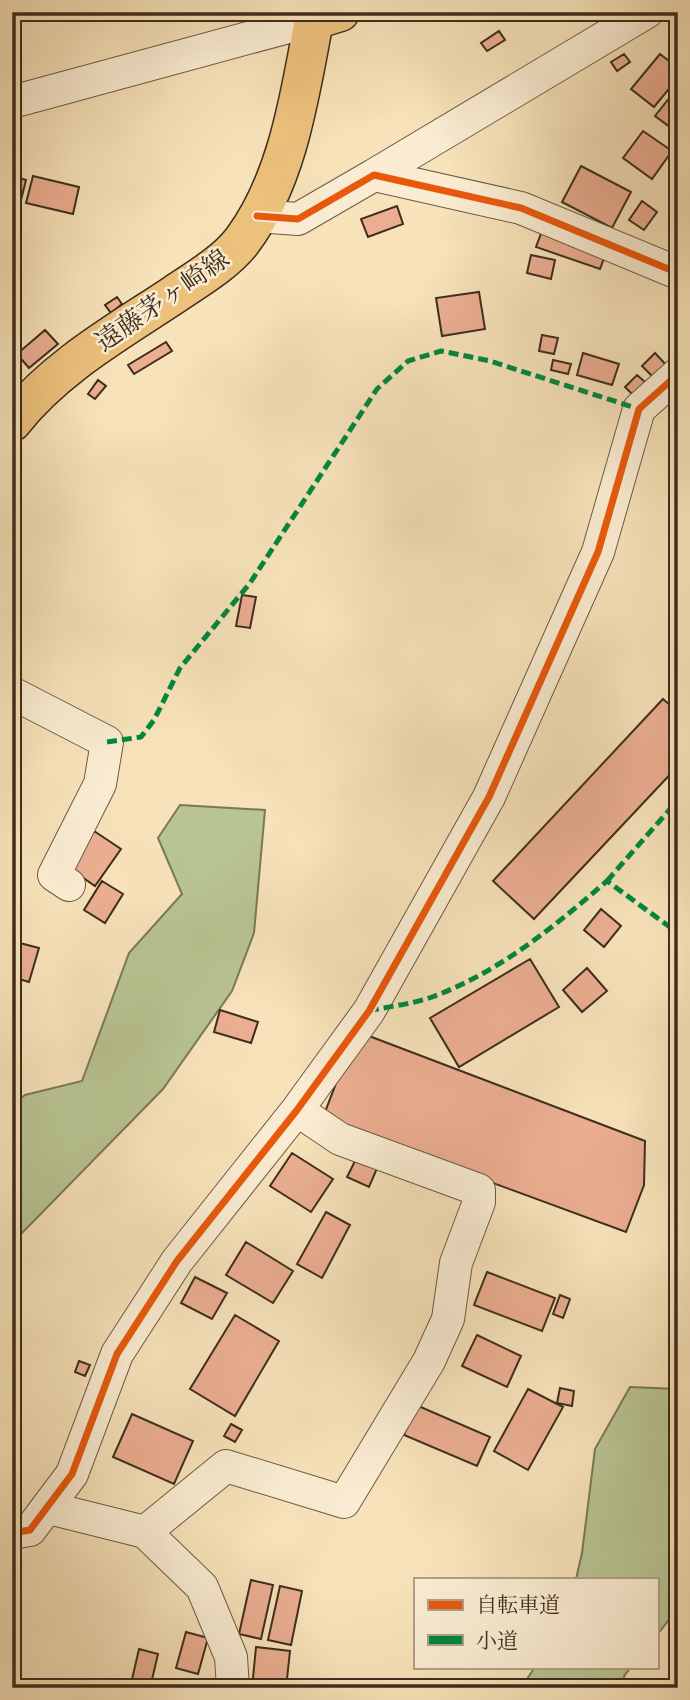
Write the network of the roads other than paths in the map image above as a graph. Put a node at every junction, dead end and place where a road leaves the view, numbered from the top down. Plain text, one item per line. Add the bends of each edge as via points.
1 (647, 12) edge
2 (327, 16) edge
3 (12, 102) edge
4 (374, 176) junction
5 (257, 216) junction
6 (678, 273) edge
7 (678, 374) edge
8 (12, 422) edge
9 (12, 693) edge
10 (69, 885) dead end
11 (297, 1110) junction
12 (48, 1508) junction
13 (145, 1532) junction
14 (12, 1533) edge
15 (233, 1688) edge

1 - 4 street
2 - 3 street
2 - 5 main road, 遠藤茅ヶ崎線 via 296,120
4 - 5 street via 298,219
4 - 6 street via 521,208
5 - 8 main road, 遠藤茅ヶ崎線 via 240,243 209,270 74,362
7 - 11 street via 639,409 598,552 489,796 369,1011
9 - 10 street via 107,742 100,784 54,875
11 - 12 street via 177,1261 117,1353 72,1474
11 - 13 street via 340,1139 479,1190 479,1202 456,1263 448,1319 429,1360 344,1502 226,1466
12 - 13 street
12 - 14 street via 30,1530
13 - 15 street via 202,1587 231,1657

